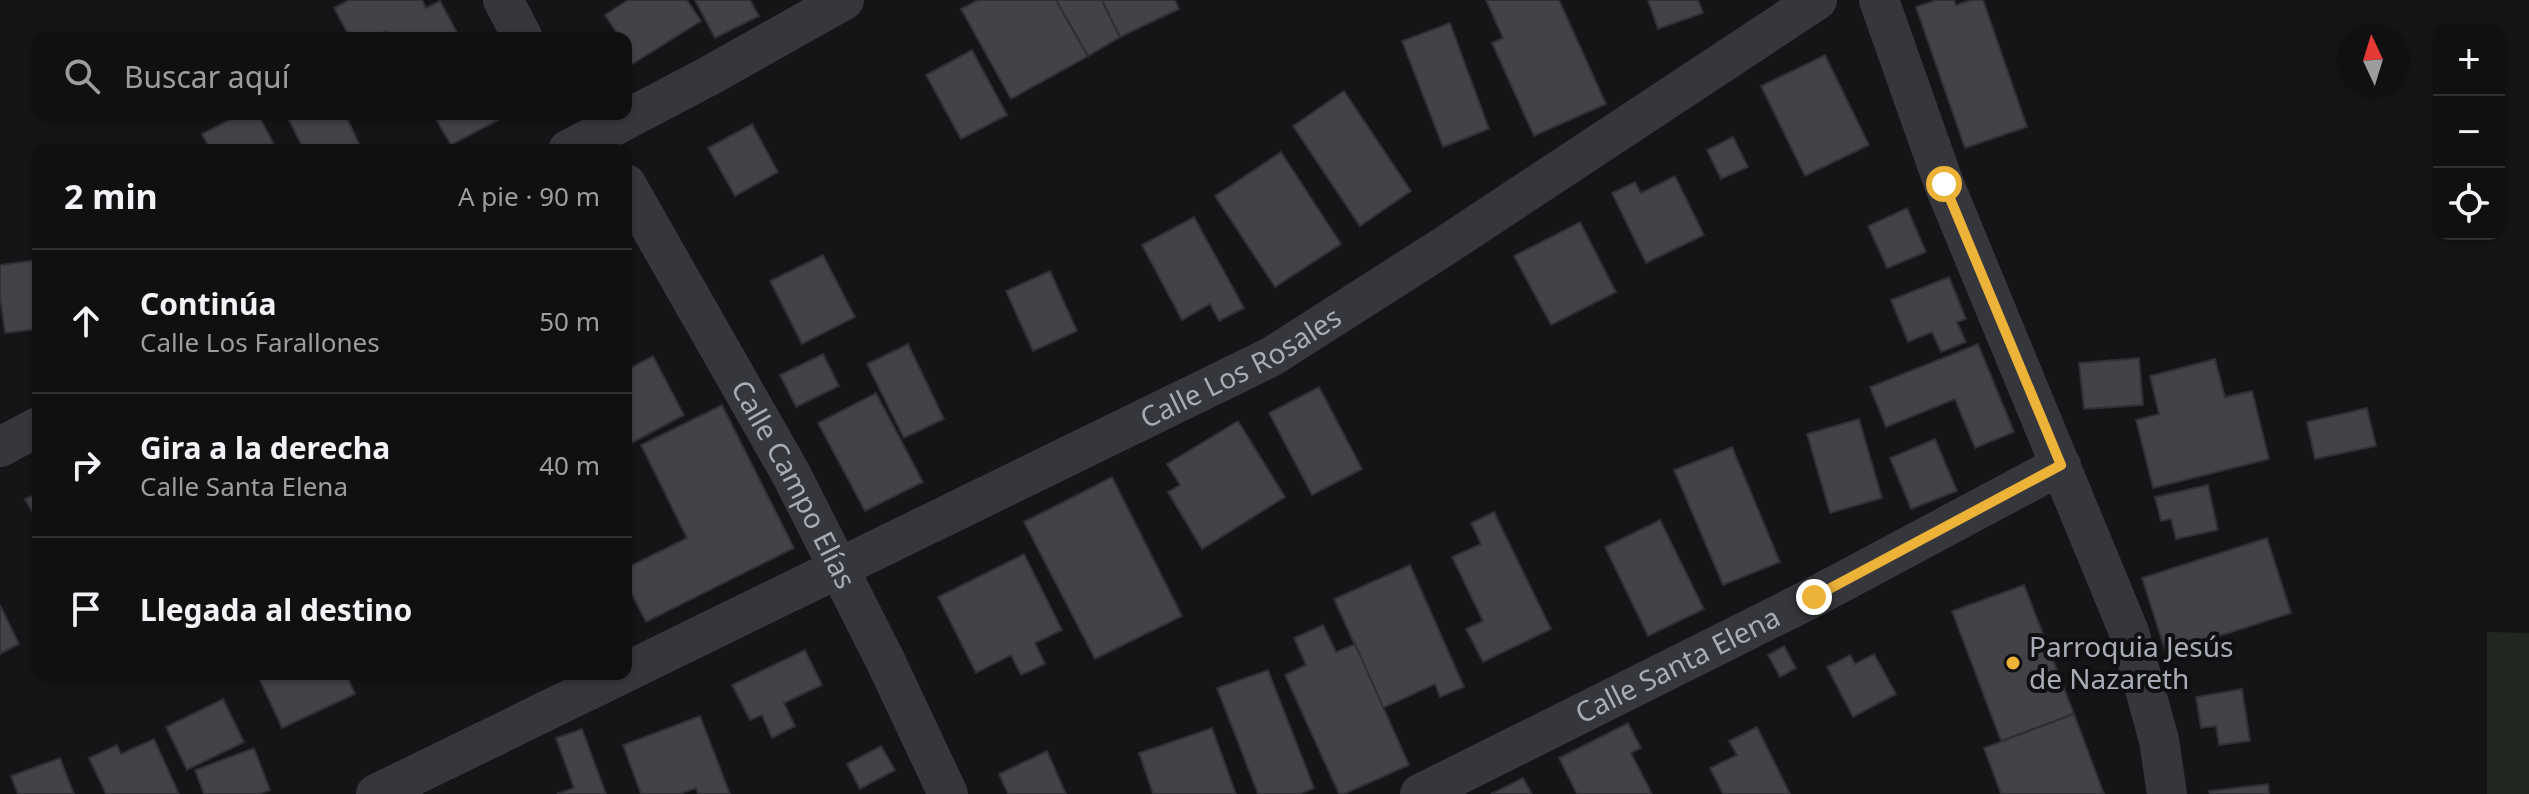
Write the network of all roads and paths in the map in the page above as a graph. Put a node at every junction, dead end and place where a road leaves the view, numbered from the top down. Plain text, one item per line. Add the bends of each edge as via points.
1 (503, 0) edge
2 (844, 0) edge
3 (1817, 0) edge
4 (1879, 0) edge
5 (520, 32) edge
6 (632, 114) edge
7 (619, 120) edge
8 (582, 138) edge
9 (632, 195) edge
10 (32, 430) edge
11 (0, 447) edge
12 (2061, 465) junction
13 (839, 568) junction
14 (632, 669) edge
15 (610, 680) edge
16 (376, 794) edge
17 (948, 794) edge
18 (1420, 794) edge
19 (2167, 794) edge

1 - 5 street
2 - 6 street
3 - 13 street, Calle Los Rosales via 1271,357
4 - 12 street via 1944,184
7 - 8 street
9 - 13 street, Calle Campo Elías
10 - 11 street
12 - 18 street, Calle Santa Elena via 1814,597
12 - 19 street via 2129,632 2159,740
13 - 14 street, Calle Los Rosales
13 - 17 street, Calle Campo Elías
15 - 16 street, Calle Los Rosales

